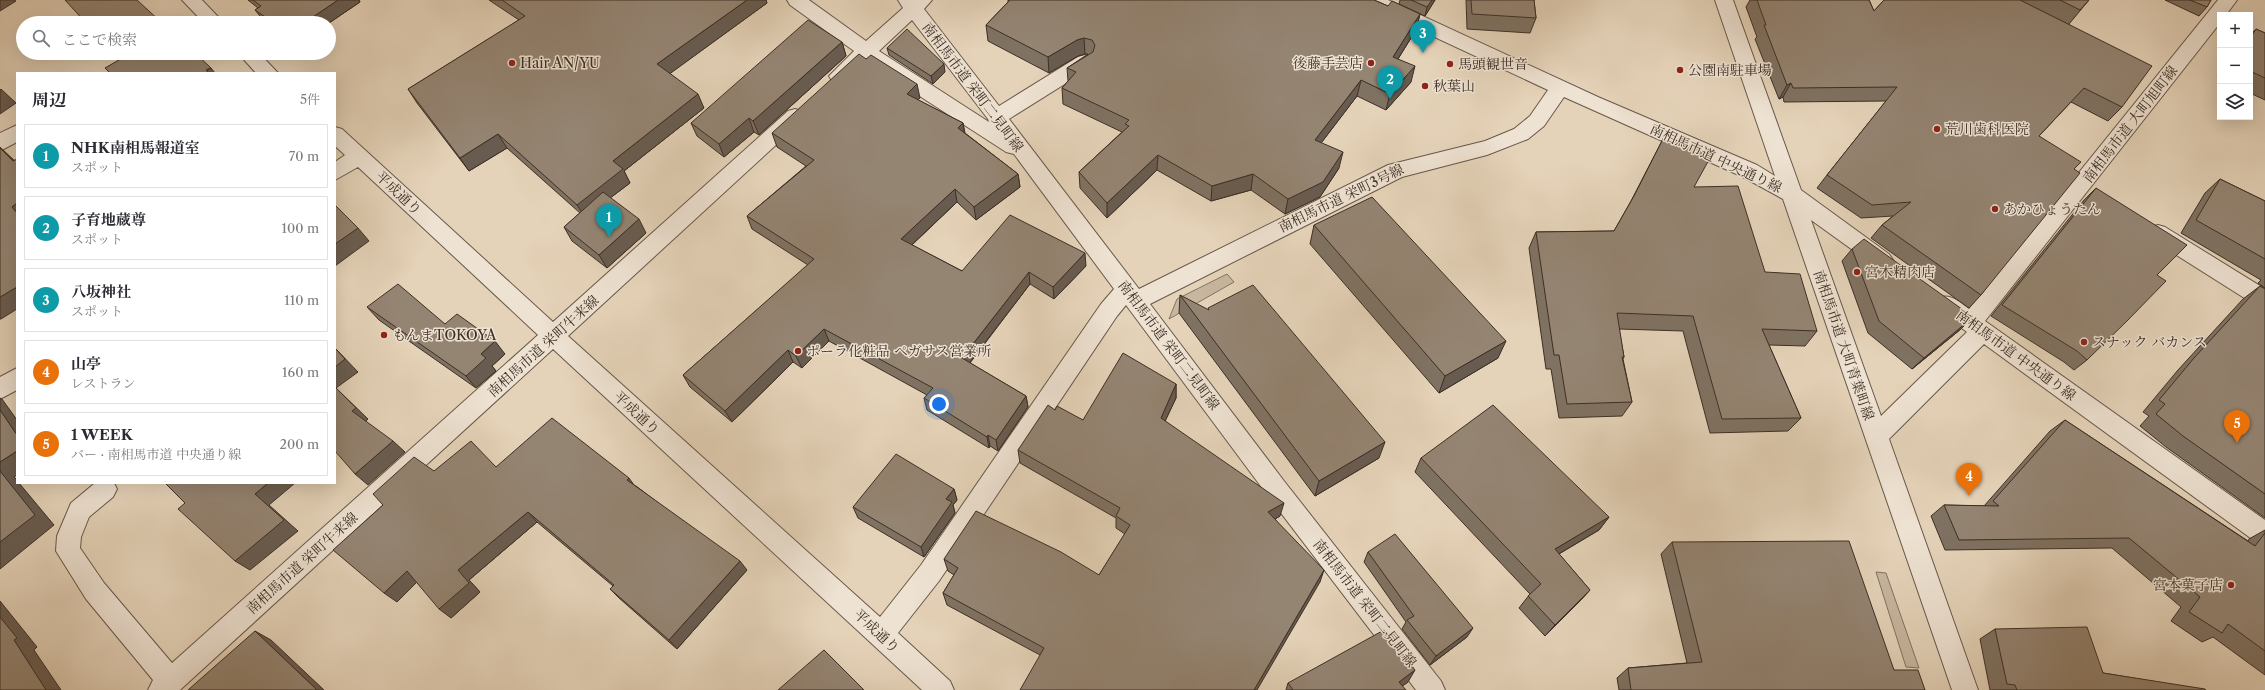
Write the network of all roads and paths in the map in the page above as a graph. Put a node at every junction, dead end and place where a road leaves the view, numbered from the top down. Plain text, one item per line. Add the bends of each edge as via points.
1 (192, 0) edge
2 (796, 0) edge
3 (1372, 0) edge
4 (1724, 0) edge
5 (2228, 0) edge
6 (914, 3) edge
7 (205, 16) edge
8 (867, 51) junction
9 (254, 60) edge
10 (1085, 62) edge
11 (267, 72) edge
12 (827, 86) edge
13 (1560, 87) junction
14 (810, 103) edge
15 (996, 116) junction
16 (16, 133) edge
17 (336, 135) edge
18 (0, 143) edge
19 (1024, 154) junction
20 (359, 156) junction
21 (336, 171) edge
22 (2082, 186) junction
23 (1791, 194) junction
24 (2102, 198) edge
25 (2141, 223) edge
26 (1900, 273) edge
27 (1131, 295) junction
28 (1932, 295) edge
29 (2265, 300) edge
30 (1977, 327) junction
31 (554, 336) junction
32 (16, 379) edge
33 (0, 389) edge
34 (1876, 436) junction
35 (105, 489) dead end
36 (2265, 534) edge
37 (881, 635) junction
38 (166, 686) edge
39 (941, 690) edge
40 (1432, 690) edge
41 (1965, 690) edge

1 - 7 street
2 - 8 street
3 - 13 street, 南相馬市道 中央通り線
4 - 23 street, 南相馬市道 大町青葉町線
5 - 22 street, 南相馬市道 大町旭町線 via 2155,79
6 - 8 street
6 - 15 street, 南相馬市道 栄町二見町線
8 - 12 street
8 - 19 street via 953,110
9 - 11 street
10 - 15 street
13 - 23 street, 南相馬市道 中央通り線 via 1750,171
13 - 27 street, 南相馬市道 栄町3号線 via 1533,125 1520,134 1489,147 1414,164 1395,171
14 - 31 street, 南相馬市道 栄町牛来線
15 - 19 street, 南相馬市道 栄町二見町線
16 - 18 street
17 - 20 street, 平成通り
19 - 27 street, 南相馬市道 栄町二見町線
20 - 21 street
20 - 31 street, 平成通り
22 - 24 street
22 - 30 street, 南相馬市道 大町旭町線
23 - 26 street, 南相馬市道 中央通り線
23 - 34 street, 南相馬市道 大町青葉町線
25 - 29 street
27 - 37 street via 1109,310 930,573
27 - 40 street, 南相馬市道 栄町二見町線
28 - 30 street, 南相馬市道 中央通り線
30 - 34 street, 南相馬市道 大町旭町線
30 - 36 street, 南相馬市道 中央通り線
31 - 37 street, 平成通り
31 - 38 street, 南相馬市道 栄町牛来線
32 - 33 street
34 - 41 street, 南相馬市道 大町青葉町線
35 - 38 street via 79,511 69,536 68,551
37 - 39 street, 平成通り

